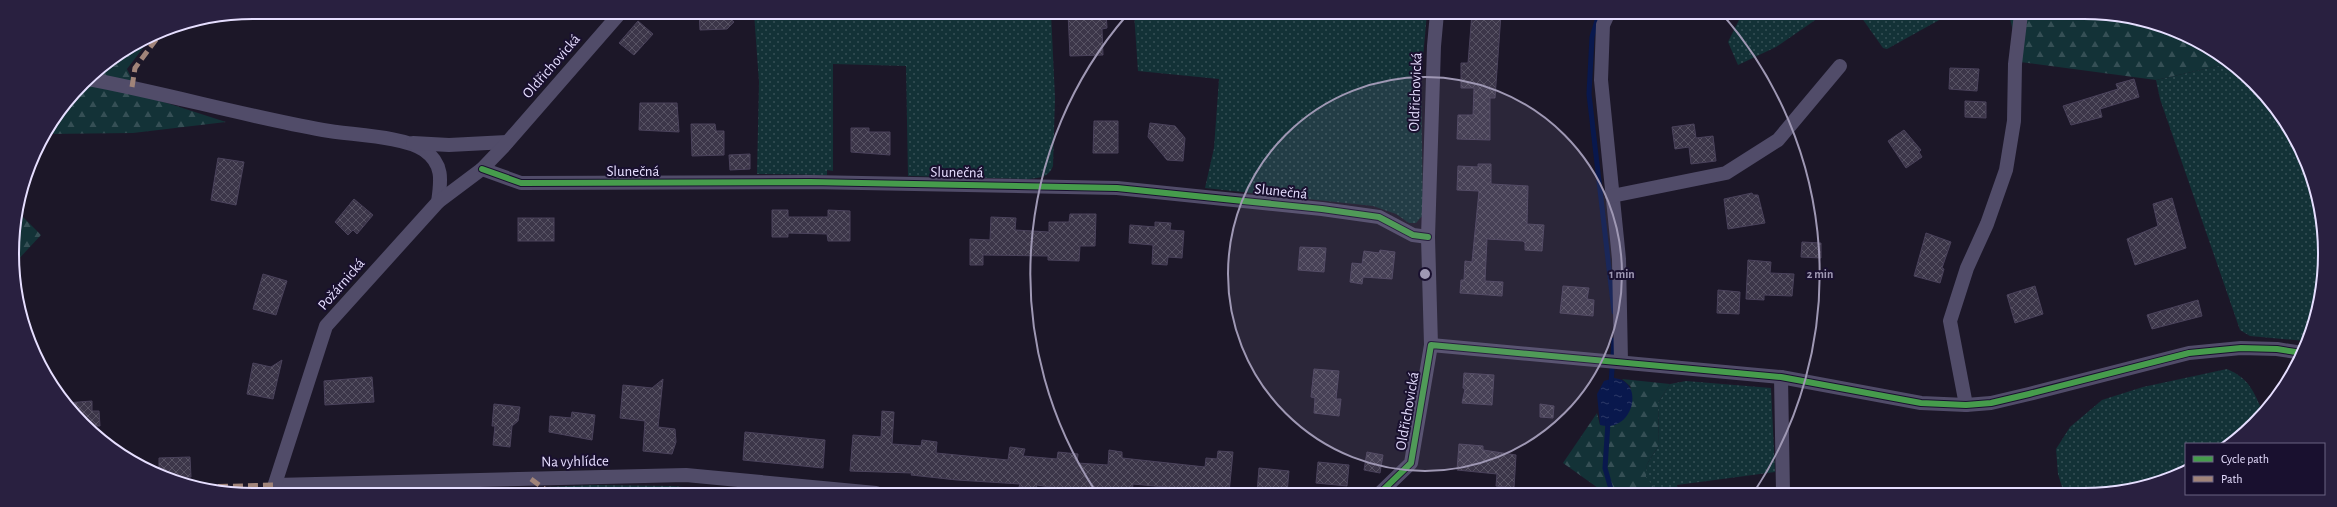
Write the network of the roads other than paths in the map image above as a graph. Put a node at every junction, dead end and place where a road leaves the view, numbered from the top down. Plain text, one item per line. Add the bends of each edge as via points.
1 (615, 19) edge
2 (1436, 19) edge
3 (1606, 19) edge
4 (2020, 19) edge
5 (1840, 66) dead end
6 (96, 80) edge
7 (506, 142) junction
8 (411, 143) junction
9 (482, 169) junction
10 (1612, 196) junction
11 (438, 202) junction
12 (1428, 237) junction
13 (1431, 345) junction
14 (2296, 352) edge
15 (1621, 362) junction
16 (1781, 377) junction
17 (1966, 405) junction
18 (273, 488) edge
19 (302, 488) edge
20 (783, 488) edge
21 (1385, 488) edge
22 (1784, 488) edge

1 - 7 street, Oldřichovická
2 - 12 street, Oldřichovická
3 - 10 street via 1603,25 1600,80
4 - 17 street via 2015,64 2014,121 2006,170 1987,224 1959,289 1950,321
5 - 10 street via 1778,140 1726,173
6 - 8 street via 323,130
7 - 8 street via 449,145
7 - 9 street, Požárnická
8 - 11 street via 425,150 438,168 441,175
9 - 11 street, Požárnická
9 - 12 street, Slunečná via 521,183 810,182 1117,188 1379,217 1413,235
10 - 15 street via 1619,259
11 - 18 street, Požárnická via 326,326
12 - 13 street, Oldřichovická
13 - 15 street
13 - 21 street, Oldřichovická via 1411,463
14 - 17 street via 2241,348 2189,353 1991,403
15 - 16 street
16 - 17 street via 1922,403
16 - 22 street
19 - 20 street, Na vyhlídce via 686,475

